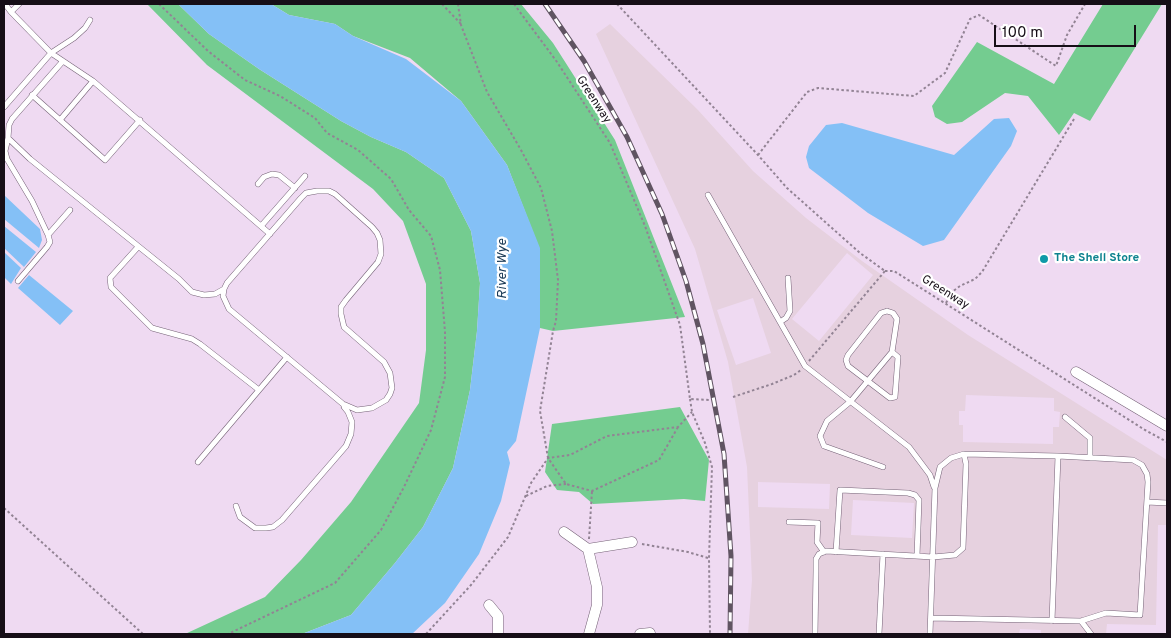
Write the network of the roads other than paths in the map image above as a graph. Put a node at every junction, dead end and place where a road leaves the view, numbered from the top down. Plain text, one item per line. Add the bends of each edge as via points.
1 (5, 4) edge
2 (19, 4) edge
3 (11, 12) junction
4 (90, 20) dead end
5 (51, 53) junction
6 (63, 61) junction
7 (93, 81) junction
8 (32, 95) junction
9 (4, 107) edge
10 (60, 120) junction
11 (140, 120) junction
12 (8, 138) junction
13 (305, 176) dead end
14 (258, 184) dead end
15 (295, 188) junction
16 (708, 195) dead end
17 (70, 210) dead end
18 (262, 226) junction
19 (270, 234) junction
20 (48, 235) junction
21 (138, 246) junction
22 (788, 278) dead end
23 (18, 281) dead end
24 (224, 289) junction
25 (780, 322) junction
26 (892, 352) junction
27 (287, 357) junction
28 (1076, 372) dead end
29 (868, 380) junction
30 (259, 390) junction
31 (851, 401) junction
32 (343, 404) junction
33 (1065, 417) dead end
34 (1167, 426) edge
35 (964, 454) junction
36 (1058, 456) junction
37 (1090, 458) junction
38 (198, 462) dead end
39 (883, 467) dead end
40 (935, 488) junction
41 (1147, 502) junction
42 (1167, 503) edge
43 (236, 506) dead end
44 (789, 522) dead end
45 (564, 532) dead end
46 (632, 542) road end
47 (588, 549) junction
48 (824, 552) junction
49 (836, 552) junction
50 (882, 554) junction
51 (917, 556) junction
52 (933, 556) junction
53 (489, 605) dead end
54 (931, 618) junction
55 (1052, 621) junction
56 (1081, 621) junction
57 (498, 634) edge
58 (589, 634) edge
59 (815, 634) edge
60 (879, 634) edge
61 (930, 634) edge
62 (1091, 634) edge

1 - 3 lane
2 - 3 lane
3 - 5 lane
4 - 5 lane via 74,38
5 - 6 lane
5 - 9 lane
6 - 7 lane
6 - 8 lane
7 - 10 lane
7 - 11 lane
8 - 10 lane
8 - 12 lane via 12,119
10 - 11 lane via 105,160
11 - 18 lane
12 - 20 lane via 7,159
12 - 21 lane
13 - 15 lane
14 - 15 lane via 272,174 279,175
15 - 18 lane
16 - 25 lane
17 - 20 lane
18 - 19 lane
19 - 24 lane
19 - 32 lane via 306,194 323,191 335,194 377,233 382,248 378,262 346,300 340,314 348,331 388,367 392,388 386,400 372,408 357,410
20 - 23 lane via 48,247
21 - 24 lane via 192,292 215,294
21 - 30 lane via 110,278 111,287 152,328 192,339
22 - 25 lane via 790,312
24 - 27 lane via 223,296 229,309
25 - 31 lane via 804,366
26 - 29 lane
26 - 29 lane via 898,357 894,397 890,398
26 - 29 lane via 896,319 888,311 881,313 846,360 848,366
27 - 30 lane
27 - 32 lane
28 - 34 street
29 - 31 lane
30 - 38 lane
31 - 39 lane via 827,421 820,436 824,446
31 - 40 lane via 909,447
32 - 43 lane via 352,422 346,446 282,520 273,527 255,528 240,517
33 - 37 lane via 1090,438
35 - 36 lane
35 - 40 lane via 951,458 940,467
35 - 52 lane via 963,548 956,555
36 - 37 lane
36 - 55 lane
37 - 41 lane via 1133,460 1142,465 1147,474
40 - 52 lane
41 - 42 lane
41 - 56 lane via 1140,615 1106,613
44 - 48 lane via 818,523 817,542
45 - 47 street
46 - 47 street
47 - 58 street via 597,587 597,605
48 - 49 lane
48 - 59 lane via 816,559
49 - 50 lane
49 - 51 lane via 840,490 908,493 919,500
50 - 51 lane
50 - 60 lane
51 - 52 lane
52 - 54 lane
53 - 57 street via 498,616
54 - 55 lane
54 - 61 lane
55 - 56 lane
56 - 62 lane

